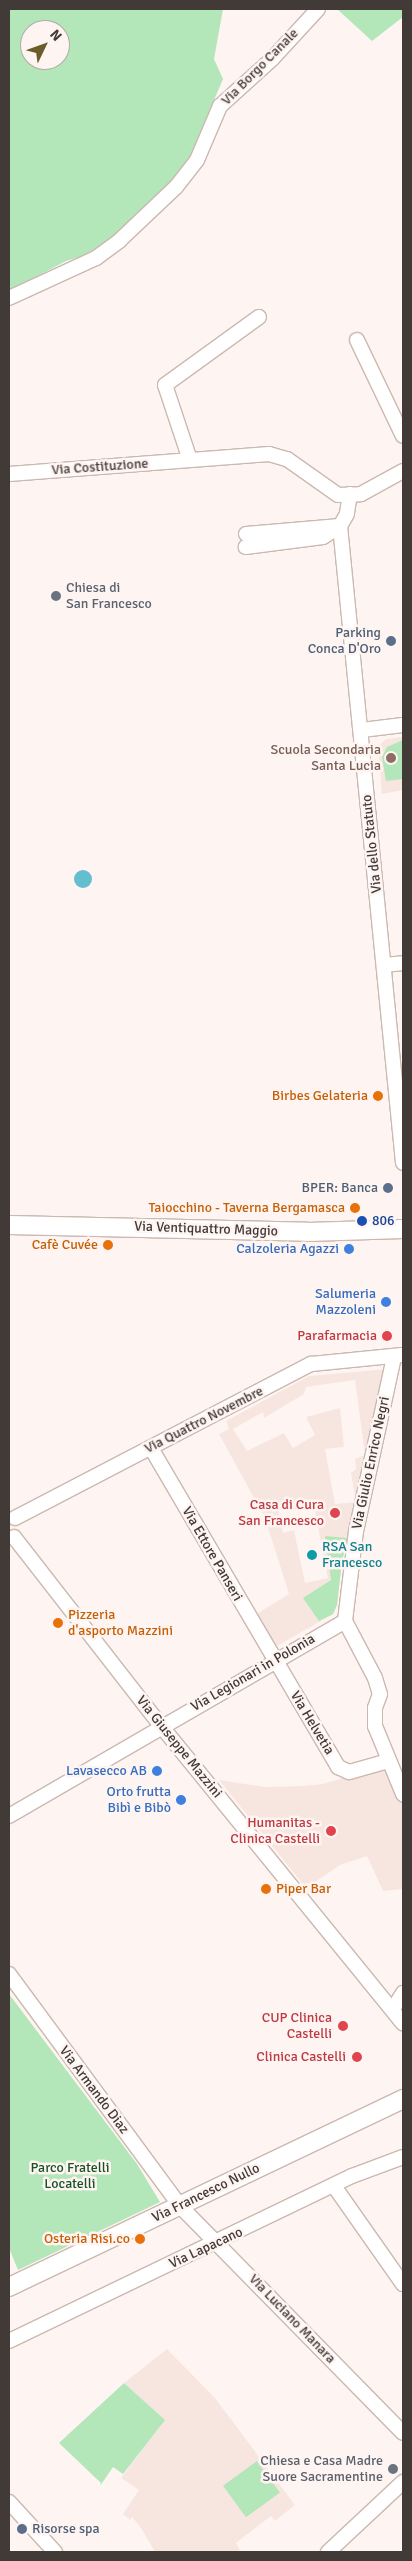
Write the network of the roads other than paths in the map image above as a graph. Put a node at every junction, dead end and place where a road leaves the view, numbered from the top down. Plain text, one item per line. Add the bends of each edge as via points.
1 (318, 9) edge
2 (9, 298) edge
3 (259, 317) dead end
4 (357, 340) dead end
5 (403, 436) edge
6 (190, 460) junction
7 (403, 471) edge
8 (9, 474) edge
9 (350, 494) junction
10 (340, 526) junction
11 (246, 540) dead end
12 (403, 725) edge
13 (362, 730) junction
14 (403, 963) edge
15 (385, 965) junction
16 (403, 1163) edge
17 (9, 1225) edge
18 (403, 1229) edge
19 (398, 1356) edge
20 (152, 1448) junction
21 (12, 1516) edge
22 (11, 1538) edge
23 (345, 1621) junction
24 (275, 1659) junction
25 (162, 1727) junction
26 (388, 1761) junction
27 (403, 1794) edge
28 (9, 1815) edge
29 (9, 1974) edge
30 (403, 1993) edge
31 (393, 2009) junction
32 (403, 2024) edge
33 (403, 2099) edge
34 (403, 2157) edge
35 (334, 2186) junction
36 (180, 2206) junction
37 (217, 2243) junction
38 (403, 2284) edge
39 (9, 2286) edge
40 (9, 2341) edge
41 (403, 2433) edge
42 (403, 2482) edge
43 (9, 2502) edge
44 (55, 2552) edge
45 (328, 2552) edge

1 - 2 street, Via Borgo Canale via 220,106 197,160 176,186 119,241 96,258
3 - 6 street via 165,385
4 - 5 street
6 - 8 street, Via Costituzione
6 - 9 street, Via Costituzione via 269,454 287,459 327,490 338,495
7 - 9 street via 360,494
9 - 10 street, Via dello Statuto via 347,514
10 - 11 street
10 - 13 street, Via dello Statuto
12 - 13 street
13 - 15 street, Via dello Statuto via 360,769
14 - 15 street
15 - 16 street, Via dello Statuto
17 - 18 street, Via Ventiquattro Maggio via 308,1232
19 - 20 street, Via Quattro Novembre via 311,1364
19 - 23 street, Via Giulio Enrico Negri via 356,1531
20 - 21 street, Via Quattro Novembre
20 - 24 street, Via Ettore Panseri
21 - 22 street, Via Giuseppe Mazzini via 17,1528
22 - 25 street, Via Giuseppe Mazzini
23 - 24 street, Via Legionari in Polonia
23 - 26 street via 380,1694 375,1708 375,1726
24 - 25 street, Via Legionari in Polonia
24 - 26 street, Via Helvetia via 338,1767 350,1772
25 - 28 street, Via Legionari in Polonia
25 - 31 street, Via Giuseppe Mazzini
26 - 27 street
29 - 36 street, Via Armando Diaz
30 - 31 street
31 - 32 street, Via Giuseppe Mazzini
33 - 36 street, Via Francesco Nullo
34 - 35 street, Via Lapacano
35 - 37 street, Via Lapacano
35 - 38 street
36 - 37 street, Via Luciano Manara
36 - 39 street, Via Francesco Nullo
37 - 40 street, Via Lapacano
37 - 41 street, Via Luciano Manara
42 - 45 street
43 - 44 street

